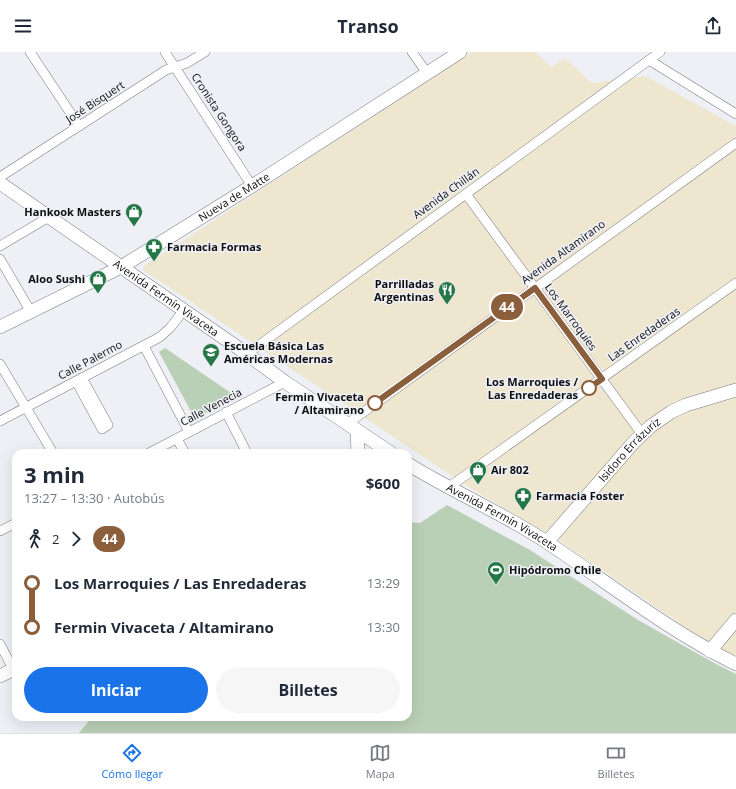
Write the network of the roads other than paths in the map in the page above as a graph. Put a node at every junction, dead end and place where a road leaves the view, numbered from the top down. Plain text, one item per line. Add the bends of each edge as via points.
1 (30, 52) edge
2 (165, 52) edge
3 (205, 52) edge
4 (412, 52) edge
5 (460, 52) edge
6 (660, 52) edge
7 (649, 60) junction
8 (175, 68) junction
9 (428, 73) junction
10 (736, 114) edge
11 (79, 126) junction
12 (736, 143) edge
13 (0, 178) edge
14 (0, 183) edge
15 (252, 186) junction
16 (466, 194) junction
17 (49, 217) junction
18 (0, 246) edge
19 (0, 258) edge
20 (121, 267) junction
21 (736, 283) edge
22 (535, 288) junction
23 (184, 310) junction
24 (31, 312) junction
25 (0, 327) edge
26 (144, 346) junction
27 (247, 354) junction
28 (0, 364) edge
29 (602, 379) junction
30 (79, 380) junction
31 (285, 382) junction
32 (736, 390) edge
33 (93, 406) dead end
34 (26, 408) junction
35 (226, 412) junction
36 (0, 421) edge
37 (352, 427) junction
38 (189, 432) junction
39 (642, 434) junction
40 (177, 439) junction
41 (51, 449) edge
42 (157, 449) edge
43 (183, 449) edge
44 (245, 449) edge
45 (357, 449) edge
46 (385, 449) edge
47 (412, 469) edge
48 (449, 487) junction
49 (12, 524) edge
50 (0, 531) edge
51 (547, 542) junction
52 (736, 620) edge
53 (0, 644) edge
54 (710, 651) junction
55 (12, 664) edge
56 (736, 664) edge
57 (12, 670) edge
58 (0, 676) edge

1 - 11 street
2 - 8 street, Cronista Gongora
3 - 8 street, José Bisquert
4 - 9 street
5 - 9 street, Nueva de Matte
6 - 7 street, Avenida Chillán
7 - 10 street
7 - 16 street, Avenida Chillán
8 - 11 street, José Bisquert via 166,70
8 - 15 street, Cronista Gongora
9 - 15 street, Nueva de Matte
11 - 13 street, José Bisquert
12 - 22 street, Avenida Altamirano
14 - 17 street, Avenida Fermín Vivaceta
15 - 20 street, Nueva de Matte
16 - 22 street, Los Marroquíes
16 - 27 street, Avenida Chillán
17 - 18 street
17 - 20 street, Avenida Fermín Vivaceta
19 - 24 street
20 - 23 street, Avenida Fermín Vivaceta
20 - 24 street, Nueva de Matte
21 - 29 street, Las Enredaderas
22 - 29 street, Los Marroquíes
22 - 37 street, Avenida Altamirano
23 - 26 street, Calle Palermo via 165,333
23 - 27 street, Avenida Fermín Vivaceta
24 - 25 street, Nueva de Matte
26 - 30 street, Calle Palermo
26 - 38 street
27 - 31 street, Avenida Fermín Vivaceta
28 - 34 street
29 - 39 street, Los Marroquíes
29 - 48 street, Las Enredaderas
30 - 33 street
30 - 34 street, Calle Palermo
31 - 35 street, Calle Venecia
31 - 37 street, Avenida Fermín Vivaceta
32 - 39 street, Isidoro Errázuriz via 678,408 660,418
34 - 36 street, Calle Palermo
34 - 41 street
35 - 38 street, Calle Venecia
35 - 44 street
37 - 45 street
37 - 46 street, Avenida Fermín Vivaceta
38 - 40 street, Calle Venecia
39 - 51 street, Isidoro Errázuriz
40 - 42 street, Calle Venecia
40 - 43 street
47 - 48 street, Avenida Fermín Vivaceta
48 - 51 street, Avenida Fermín Vivaceta
49 - 50 street
51 - 54 street, Avenida Fermín Vivaceta
52 - 54 street
53 - 55 street
54 - 56 street, Avenida Fermín Vivaceta
57 - 58 street

